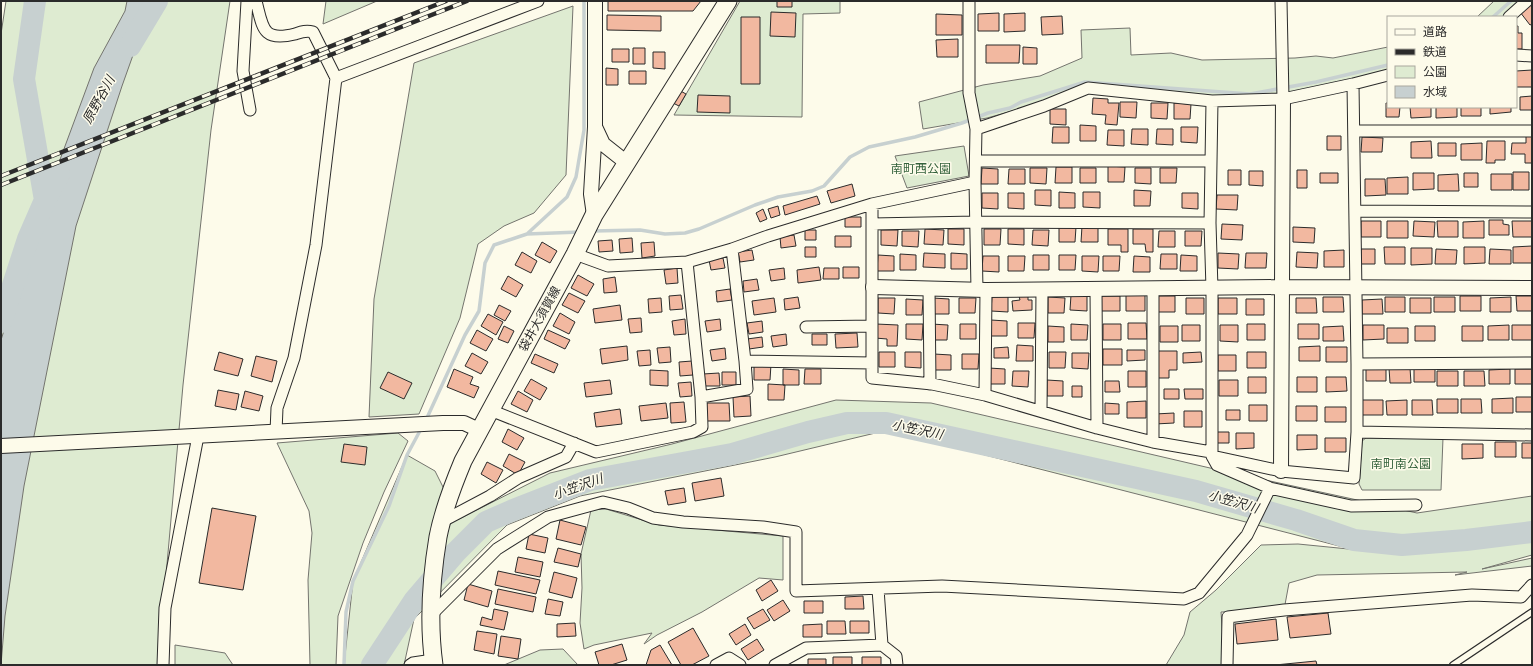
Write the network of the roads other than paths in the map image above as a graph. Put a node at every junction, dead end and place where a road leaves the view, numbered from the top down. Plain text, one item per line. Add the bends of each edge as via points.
1 (247, 1) edge
2 (256, 1) edge
3 (538, 1) edge
4 (595, 1) edge
5 (728, 1) edge
6 (969, 1) edge
7 (1281, 1) edge
8 (1527, 1) edge
9 (1510, 16) edge
10 (1517, 55) edge
11 (1532, 56) edge
12 (1387, 75) edge
13 (336, 78) junction
14 (1353, 84) junction
15 (1283, 99) junction
16 (1212, 101) junction
17 (250, 110) dead end
18 (595, 127) junction
19 (976, 129) junction
20 (1355, 131) junction
21 (1532, 131) edge
22 (976, 161) junction
23 (1211, 161) junction
24 (627, 163) junction
25 (975, 182) junction
26 (872, 204) junction
27 (1355, 211) junction
28 (1532, 212) edge
29 (594, 215) junction
30 (976, 222) junction
31 (1210, 223) junction
32 (872, 224) junction
33 (732, 249) junction
34 (575, 254) junction
35 (687, 262) junction
36 (873, 287) junction
37 (1283, 287) junction
38 (1355, 287) junction
39 (929, 288) junction
40 (1153, 288) junction
41 (1532, 288) edge
42 (1042, 289) junction
43 (1096, 289) junction
44 (1212, 289) junction
45 (982, 290) junction
46 (872, 326) junction
47 (806, 327) dead end
48 (745, 361) junction
49 (872, 363) junction
50 (1532, 363) edge
51 (1357, 364) junction
52 (930, 384) junction
53 (985, 395) junction
54 (701, 397) junction
55 (490, 410) junction
56 (1041, 411) junction
57 (1097, 428) junction
58 (479, 430) junction
59 (276, 432) junction
60 (1357, 432) junction
61 (1532, 435) edge
62 (192, 436) junction
63 (1153, 442) junction
64 (574, 443) junction
65 (1, 446) edge
66 (1211, 454) junction
67 (1281, 471) junction
68 (1270, 488) junction
69 (1416, 505) dead end
70 (441, 528) junction
71 (1532, 585) edge
72 (878, 589) junction
73 (430, 608) junction
74 (1532, 612) edge
75 (882, 646) junction
76 (434, 662) edge
77 (163, 665) edge
78 (410, 665) edge
79 (716, 665) edge
80 (740, 665) edge
81 (775, 665) edge
82 (897, 665) edge
83 (1227, 665) edge
84 (1453, 665) edge

1 - 17 street via 243,71
2 - 13 street via 264,30 271,36 313,32
3 - 13 street
4 - 18 street
5 - 24 main road, 袋井大須賀線
6 - 19 street via 969,93
7 - 15 street
8 - 9 street
10 - 11 street
12 - 14 street
13 - 59 street via 316,245 294,358 277,408
14 - 15 street
14 - 20 street
15 - 16 street
15 - 37 street
16 - 19 street via 1088,88
16 - 23 street
18 - 24 street via 603,144
18 - 29 street via 591,194
19 - 22 street
20 - 21 street
20 - 27 street
22 - 23 street
22 - 25 street
23 - 31 street
24 - 29 main road, 袋井大須賀線
25 - 26 street
25 - 30 street
26 - 32 street
26 - 33 street
27 - 28 street
27 - 38 street
29 - 34 main road, 袋井大須賀線
30 - 31 street
30 - 32 street
30 - 45 street
31 - 44 street
32 - 36 street
33 - 35 street
33 - 48 street
34 - 35 street via 608,266
34 - 55 main road, 袋井大須賀線
35 - 54 street
36 - 39 street
36 - 46 street
37 - 38 street
37 - 44 street
37 - 67 street
38 - 41 street
38 - 51 street
39 - 45 street
39 - 52 street
40 - 43 street
40 - 44 street
40 - 63 street
42 - 43 street
42 - 45 street
42 - 56 street
43 - 57 street
44 - 66 street
45 - 53 street
46 - 47 street
46 - 49 street
48 - 49 street
48 - 54 street via 747,389
49 - 52 street via 872,378
50 - 51 street
51 - 60 street
52 - 53 street
53 - 56 street
54 - 64 street via 702,427 693,432 596,452
55 - 58 main road, 袋井大須賀線
55 - 64 street
56 - 57 street
57 - 63 street
58 - 59 street via 464,423 444,423
58 - 70 main road, 袋井大須賀線 via 463,461
59 - 62 street
60 - 61 street
60 - 67 street via 1354,478
62 - 65 street
62 - 77 street via 165,608
63 - 66 street
64 - 70 street via 566,457 518,478
66 - 67 street
66 - 68 street via 1217,465
68 - 69 street via 1350,506
68 - 72 street via 1247,535 1199,593 1184,599 942,586
70 - 73 main road, 袋井大須賀線
71 - 83 street via 1522,597 1472,595 1228,617
72 - 73 street via 796,591 796,532 653,518 628,508 602,502 548,517 497,549
72 - 75 street
73 - 76 main road, 袋井大須賀線
74 - 84 lane
75 - 81 street via 806,648
75 - 82 street via 896,656
76 - 78 street via 413,662
79 - 80 street via 728,658

